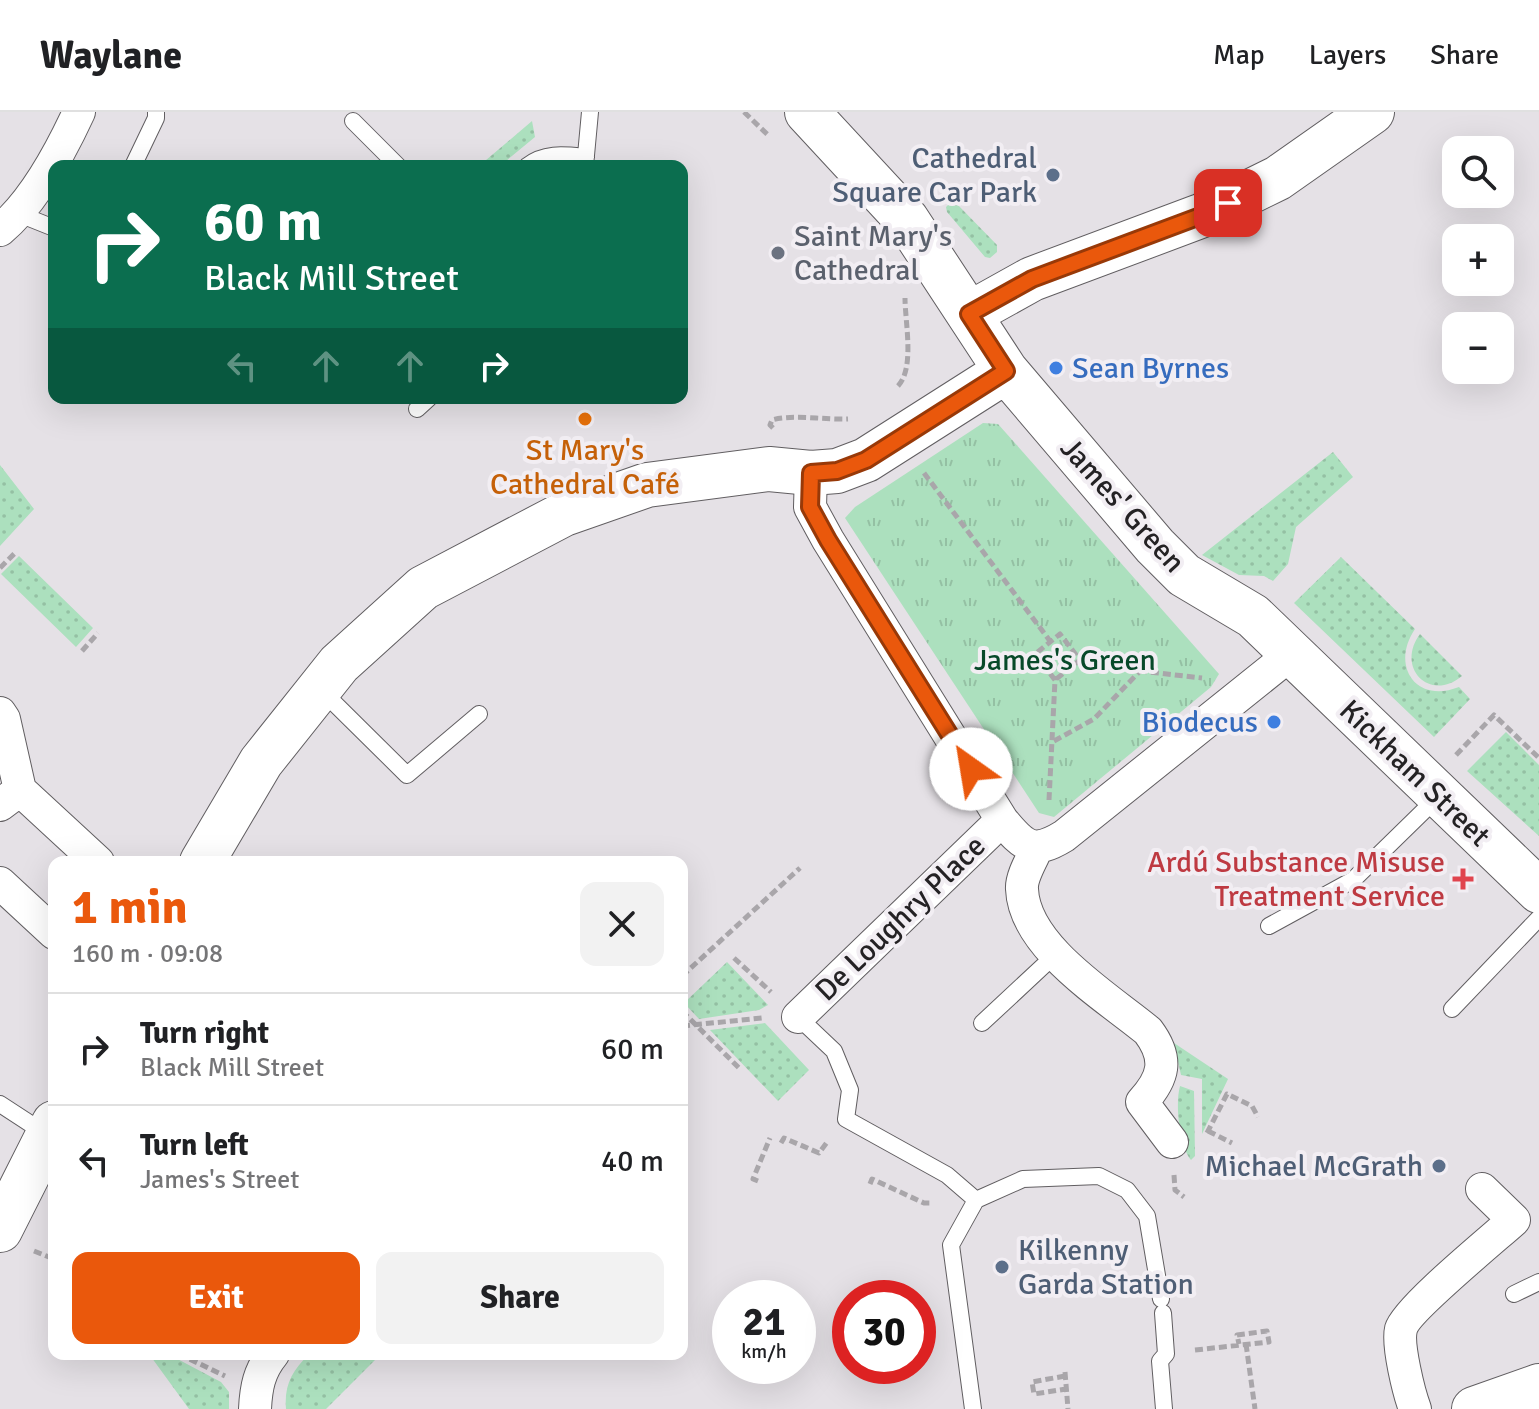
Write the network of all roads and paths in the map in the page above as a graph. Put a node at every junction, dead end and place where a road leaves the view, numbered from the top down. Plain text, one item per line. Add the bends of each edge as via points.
1 (79, 112) edge
2 (156, 112) edge
3 (590, 112) edge
4 (807, 112) edge
5 (1350, 119) edge
6 (353, 121) dead end
7 (51, 160) edge
8 (136, 160) edge
9 (392, 160) edge
10 (536, 160) edge
11 (581, 160) edge
12 (585, 160) edge
13 (48, 165) edge
14 (9, 222) edge
15 (48, 227) edge
16 (905, 314) dead end
17 (969, 314) junction
18 (1006, 371) junction
19 (895, 390) dead end
20 (861, 418) dead end
21 (822, 420) dead end
22 (918, 465) dead end
23 (811, 473) junction
24 (15, 553) dead end
25 (0, 568) edge
26 (98, 633) dead end
27 (1050, 641) junction
28 (82, 651) dead end
29 (1291, 654) junction
30 (1080, 660) junction
31 (1140, 671) junction
32 (1055, 680) junction
33 (1215, 680) dead end
34 (320, 689) junction
35 (0, 713) edge
36 (479, 714) dead end
37 (1053, 742) junction
38 (1539, 758) edge
39 (1434, 791) junction
40 (10, 797) edge
41 (1049, 801) dead end
42 (1002, 820) junction
43 (1037, 848) junction
44 (90, 856) edge
45 (206, 856) edge
46 (800, 868) dead end
47 (0, 883) edge
48 (1539, 891) edge
49 (1539, 918) edge
50 (1269, 926) dead end
51 (48, 927) edge
52 (1055, 955) junction
53 (734, 958) dead end
54 (688, 971) edge
55 (1452, 1009) dead end
56 (688, 1017) edge
57 (783, 1017) junction
58 (982, 1023) dead end
59 (697, 1025) junction
60 (688, 1026) edge
61 (741, 1070) dead end
62 (0, 1104) edge
63 (1258, 1117) dead end
64 (48, 1128) edge
65 (1208, 1131) junction
66 (48, 1135) edge
67 (770, 1138) dead end
68 (1204, 1139) dead end
69 (1172, 1142) dead end
70 (781, 1143) dead end
71 (1232, 1143) dead end
72 (819, 1153) dead end
73 (758, 1181) dead end
74 (870, 1184) dead end
75 (1482, 1189) dead end
76 (1175, 1190) dead end
77 (1184, 1197) dead end
78 (976, 1200) junction
79 (924, 1203) dead end
80 (0, 1230) edge
81 (1539, 1282) edge
82 (1514, 1294) dead end
83 (1239, 1344) junction
84 (1246, 1344) junction
85 (1166, 1354) junction
86 (268, 1360) edge
87 (1539, 1386) edge
88 (1066, 1389) junction
89 (255, 1409) edge
90 (973, 1409) edge
91 (1068, 1409) edge
92 (1164, 1409) edge
93 (1255, 1409) edge
94 (1415, 1409) edge
95 (1474, 1409) edge

1 - 7 street
2 - 8 lane
3 - 12 lane
4 - 17 street, James' Green via 907,220
5 - 17 street via 1278,178 1203,215 1032,279
6 - 9 lane
10 - 11 lane via 556,154
13 - 14 street
14 - 15 lane
16 - 19 path via 908,354 903,381
17 - 18 street, James' Green
18 - 23 street via 866,460 837,471
18 - 29 street, James' Green via 1173,566 1253,616
20 - 21 path
22 - 27 path
23 - 34 street via 769,469 647,485 564,514 423,588 339,664
23 - 42 street via 810,507 828,540
24 - 25 path
26 - 28 path
27 - 30 path via 1060,634
27 - 32 path via 1035,654
29 - 39 street, Kickham Street
29 - 43 street via 1064,836
30 - 31 path
30 - 32 path
31 - 33 path
31 - 37 path via 1094,719
32 - 37 path
34 - 36 lane via 407,775
34 - 45 street via 261,762
35 - 40 street
37 - 41 path
38 - 39 path via 1494,715
39 - 48 street, Kickham Street
39 - 50 lane via 1353,880
40 - 44 street
42 - 43 street via 1016,837
42 - 57 street, De Loughry Place
43 - 52 street via 1021,887 1030,921
46 - 54 path
47 - 51 street
49 - 55 lane
52 - 58 lane
52 - 69 street via 1158,1044 1158,1085 1142,1102
53 - 57 path
56 - 59 path
57 - 59 path
57 - 78 lane via 834,1051 850,1090 846,1119 947,1175
59 - 60 path
59 - 61 path
62 - 64 lane
63 - 65 path via 1252,1106 1227,1094
65 - 68 path
65 - 71 path
66 - 80 street
67 - 73 path via 753,1179
70 - 72 path via 784,1138
74 - 79 path via 872,1179
75 - 94 street via 1514,1220 1404,1322 1400,1332
76 - 77 path
78 - 85 lane via 1023,1179 1099,1176 1127,1190 1147,1216
78 - 90 lane via 951,1245
81 - 82 lane
83 - 84 path
83 - 84 path via 1237,1335 1267,1331 1269,1342
83 - 85 path
84 - 93 path
85 - 92 lane via 1160,1361
86 - 89 street via 256,1389
87 - 95 street
88 - 88 path via 1065,1374 1032,1382 1034,1394
88 - 91 path

